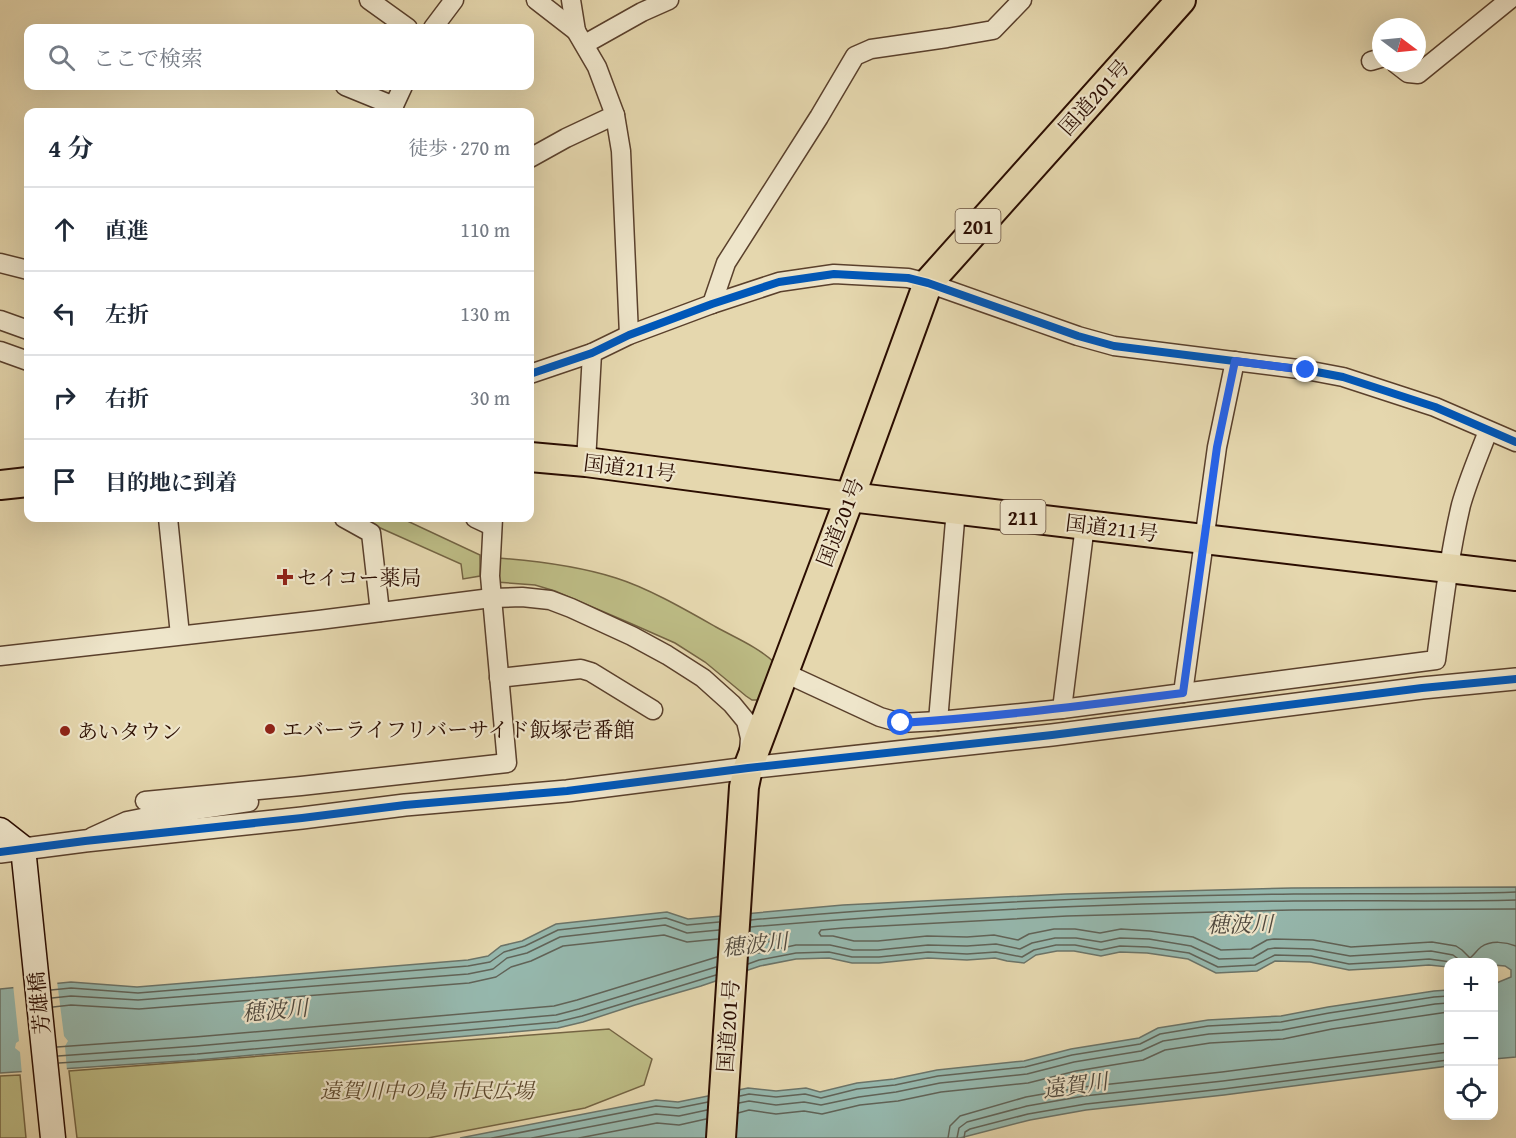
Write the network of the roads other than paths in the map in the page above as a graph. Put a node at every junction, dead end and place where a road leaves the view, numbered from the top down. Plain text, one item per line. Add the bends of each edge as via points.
1 (369, 0) edge
2 (454, 0) edge
3 (536, 0) edge
4 (571, 0) edge
5 (669, 0) edge
6 (1022, 0) edge
7 (1509, 0) edge
8 (1177, 1) edge
9 (402, 24) edge
10 (436, 24) edge
11 (580, 37) junction
12 (1426, 67) edge
13 (353, 90) edge
14 (401, 90) edge
15 (390, 108) edge
16 (392, 108) edge
17 (615, 115) junction
18 (534, 156) edge
19 (0, 263) edge
20 (24, 269) edge
21 (928, 283) junction
22 (712, 304) junction
23 (0, 320) edge
24 (24, 329) edge
25 (629, 335) junction
26 (0, 351) edge
27 (592, 353) junction
28 (24, 360) edge
29 (1235, 361) junction
30 (534, 373) edge
31 (1488, 431) junction
32 (1516, 442) edge
33 (534, 457) edge
34 (586, 462) junction
35 (24, 482) edge
36 (0, 484) edge
37 (850, 497) junction
38 (956, 509) junction
39 (168, 522) edge
40 (351, 522) edge
41 (493, 522) edge
42 (1085, 525) junction
43 (1203, 540) junction
44 (1448, 568) junction
45 (1516, 576) edge
46 (491, 598) junction
47 (380, 612) junction
48 (180, 635) junction
49 (0, 656) edge
50 (783, 672) junction
51 (499, 678) junction
52 (1516, 679) edge
53 (1183, 693) junction
54 (1062, 709) junction
55 (653, 710) dead end
56 (938, 721) junction
57 (746, 777) junction
58 (0, 830) edge
59 (85, 841) junction
60 (16, 856) edge
61 (53, 1138) edge
62 (721, 1138) edge

1 - 9 street
2 - 10 street
3 - 11 street
4 - 11 street
5 - 11 street
6 - 22 street via 993,30 872,49 855,56 726,263
7 - 12 street
8 - 21 highway, 国道201号 / 201
11 - 17 street via 597,67
13 - 15 street
14 - 16 street
17 - 18 street
17 - 25 street via 621,151
19 - 20 street
21 - 22 street via 908,278 834,274 779,282
21 - 29 street via 1114,346
21 - 37 highway, 国道201号 / 201
22 - 25 street
23 - 24 street
25 - 27 street
26 - 28 street
27 - 30 street
27 - 34 street
29 - 31 street via 1344,377 1435,407
29 - 43 street
31 - 32 street
31 - 44 street via 1462,503
33 - 34 highway, 国道211号 / 211
34 - 37 highway, 国道211号 / 211
35 - 36 highway
37 - 38 highway, 国道211号 / 211
37 - 50 highway, 国道201号 / 201
38 - 42 highway, 国道211号 / 211
38 - 56 street
39 - 48 street
40 - 47 street via 371,533
41 - 46 street
42 - 43 highway, 国道211号 / 211
42 - 54 street
43 - 44 highway, 国道211号 / 211
43 - 53 street
44 - 45 highway, 国道211号 / 211
44 - 53 street via 1436,660
46 - 47 street
46 - 51 street
46 - 57 street via 522,597 561,604 632,636 703,678 746,721 750,738
47 - 48 street
48 - 49 street
50 - 56 street via 880,717 901,723
50 - 57 highway, 国道201号 / 201
51 - 55 street via 581,669
51 - 59 street via 507,764 301,786 275,798 143,809
52 - 57 street via 1052,735
53 - 54 street
54 - 56 street
57 - 59 street via 405,805
57 - 62 highway, 国道201号 / 201
58 - 60 main road
59 - 60 street
60 - 61 main road, 芳雄橋

